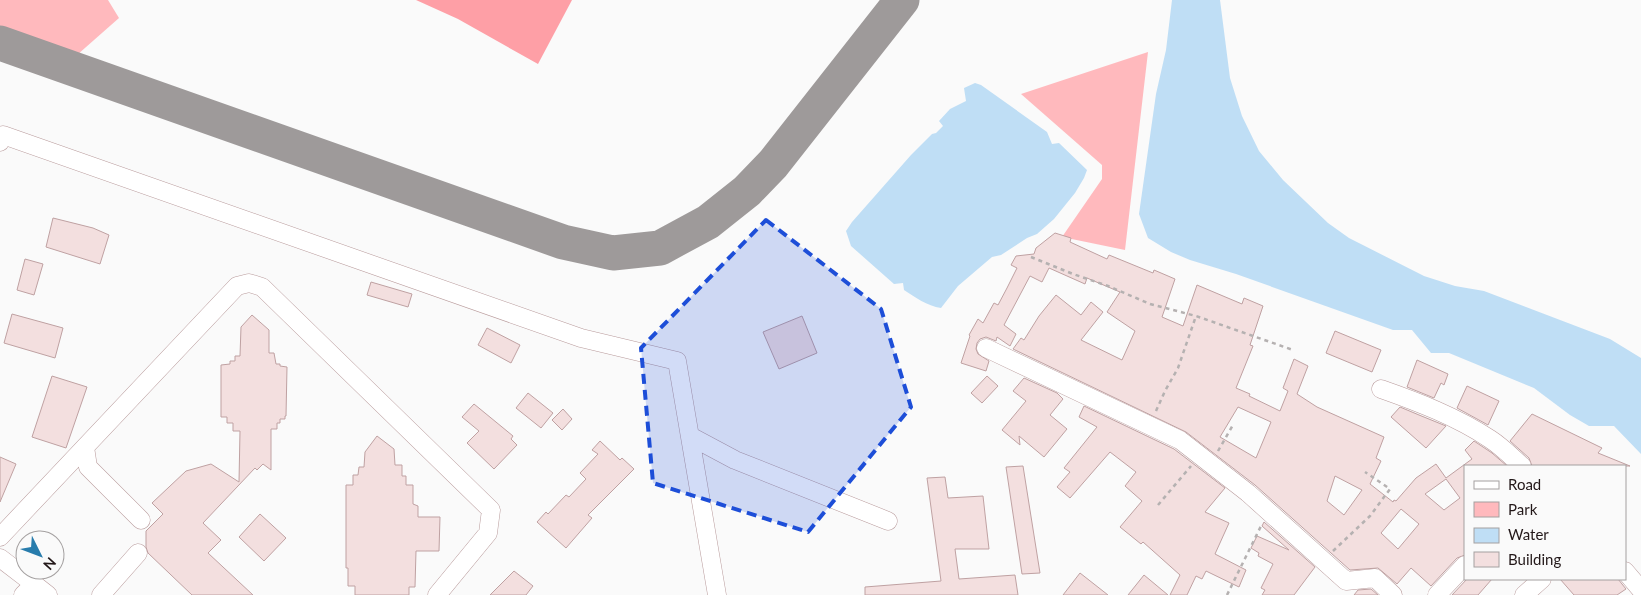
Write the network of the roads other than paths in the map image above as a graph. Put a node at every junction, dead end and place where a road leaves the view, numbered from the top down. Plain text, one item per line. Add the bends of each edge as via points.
1 (2, 138) edge
2 (986, 348) dead end
3 (1381, 388) dead end
4 (690, 436) junction
5 (85, 447) junction
6 (1521, 465) edge
7 (141, 520) dead end
8 (888, 521) dead end
9 (0, 537) edge
10 (138, 553) dead end
11 (0, 558) edge
12 (1464, 567) edge
13 (1626, 571) edge
14 (1541, 580) edge
15 (28, 589) edge
16 (1641, 590) edge
17 (48, 595) edge
18 (101, 595) edge
19 (437, 595) edge
20 (717, 595) edge
21 (1393, 595) edge
22 (1437, 595) edge
23 (1524, 595) edge

1 - 4 street via 581,338 677,360
2 - 21 street via 1180,440 1269,511 1346,581 1375,578
3 - 6 street via 1463,424 1490,439
4 - 8 street via 734,460
4 - 20 street
5 - 7 street via 88,467
5 - 9 street
5 - 19 street via 237,286 249,283 262,287 491,510 488,533
10 - 18 street
11 - 15 street
12 - 22 street
13 - 16 street
14 - 23 street
15 - 17 street

